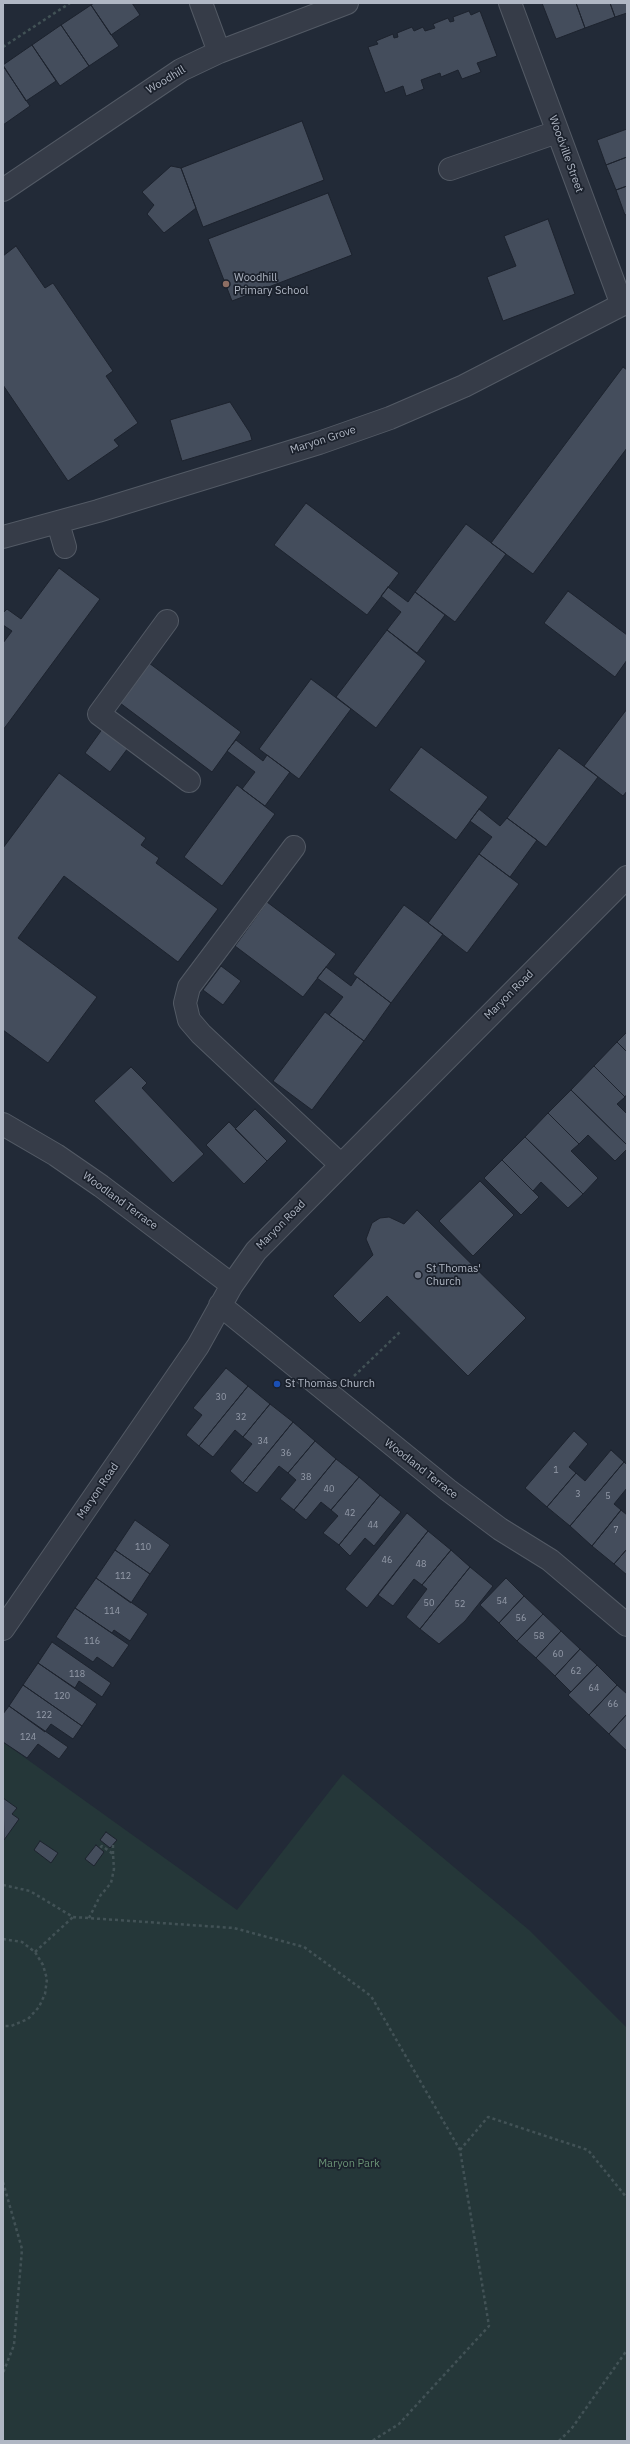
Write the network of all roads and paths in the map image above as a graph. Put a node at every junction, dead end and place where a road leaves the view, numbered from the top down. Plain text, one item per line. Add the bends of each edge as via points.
1 (70, 3) edge
2 (201, 3) edge
3 (347, 3) edge
4 (510, 3) edge
5 (3, 48) edge
6 (219, 52) junction
7 (558, 132) junction
8 (450, 169) dead end
9 (3, 190) edge
10 (624, 304) edge
11 (58, 523) junction
12 (3, 537) edge
13 (66, 547) dead end
14 (167, 622) dead end
15 (189, 781) dead end
16 (294, 847) dead end
17 (627, 876) edge
18 (3, 1124) edge
19 (341, 1165) junction
20 (232, 1285) junction
21 (220, 1305) junction
22 (400, 1332) dead end
23 (350, 1379) dead end
24 (627, 1626) edge
25 (3, 1629) edge
26 (113, 1845) dead end
27 (100, 1848) dead end
28 (113, 1854) junction
29 (3, 1886) edge
30 (73, 1917) junction
31 (90, 1918) junction
32 (3, 1939) edge
33 (35, 1952) junction
34 (3, 2026) edge
35 (460, 2150) junction
36 (3, 2182) edge
37 (627, 2198) edge
38 (627, 2350) edge
39 (3, 2373) edge
40 (372, 2441) edge
41 (558, 2441) edge

1 - 5 path
2 - 6 street
3 - 6 street, Woodhill
4 - 7 street, Woodville Street
6 - 9 street, Woodhill via 181,70 148,90
7 - 8 street
7 - 10 street, Woodville Street
10 - 11 street, Maryon Grove via 464,386 390,418 319,443
11 - 12 street, Maryon Grove
11 - 13 street
14 - 15 street via 99,714
16 - 19 street via 189,987 185,1003 189,1020 201,1034
17 - 19 street, Maryon Road
18 - 20 street, Woodland Terrace via 56,1155
19 - 20 street, Maryon Road via 256,1251
20 - 21 street, Maryon Road
21 - 24 street, Woodland Terrace via 448,1490 500,1529 550,1560
21 - 25 street, Maryon Road via 198,1346
22 - 23 path
26 - 28 path
27 - 28 path via 102,1846
28 - 31 path via 111,1884 100,1896
29 - 30 path via 30,1891
30 - 31 path
30 - 33 path
31 - 35 path via 234,1928 304,1947 371,1996
32 - 33 path via 22,1942
33 - 34 path via 43,1965 47,1979 45,1994 39,2007 28,2019 12,2026
35 - 37 path via 488,2117 588,2150
35 - 40 path via 489,2326 399,2424
36 - 39 path via 22,2249 14,2345
38 - 41 path via 572,2428

